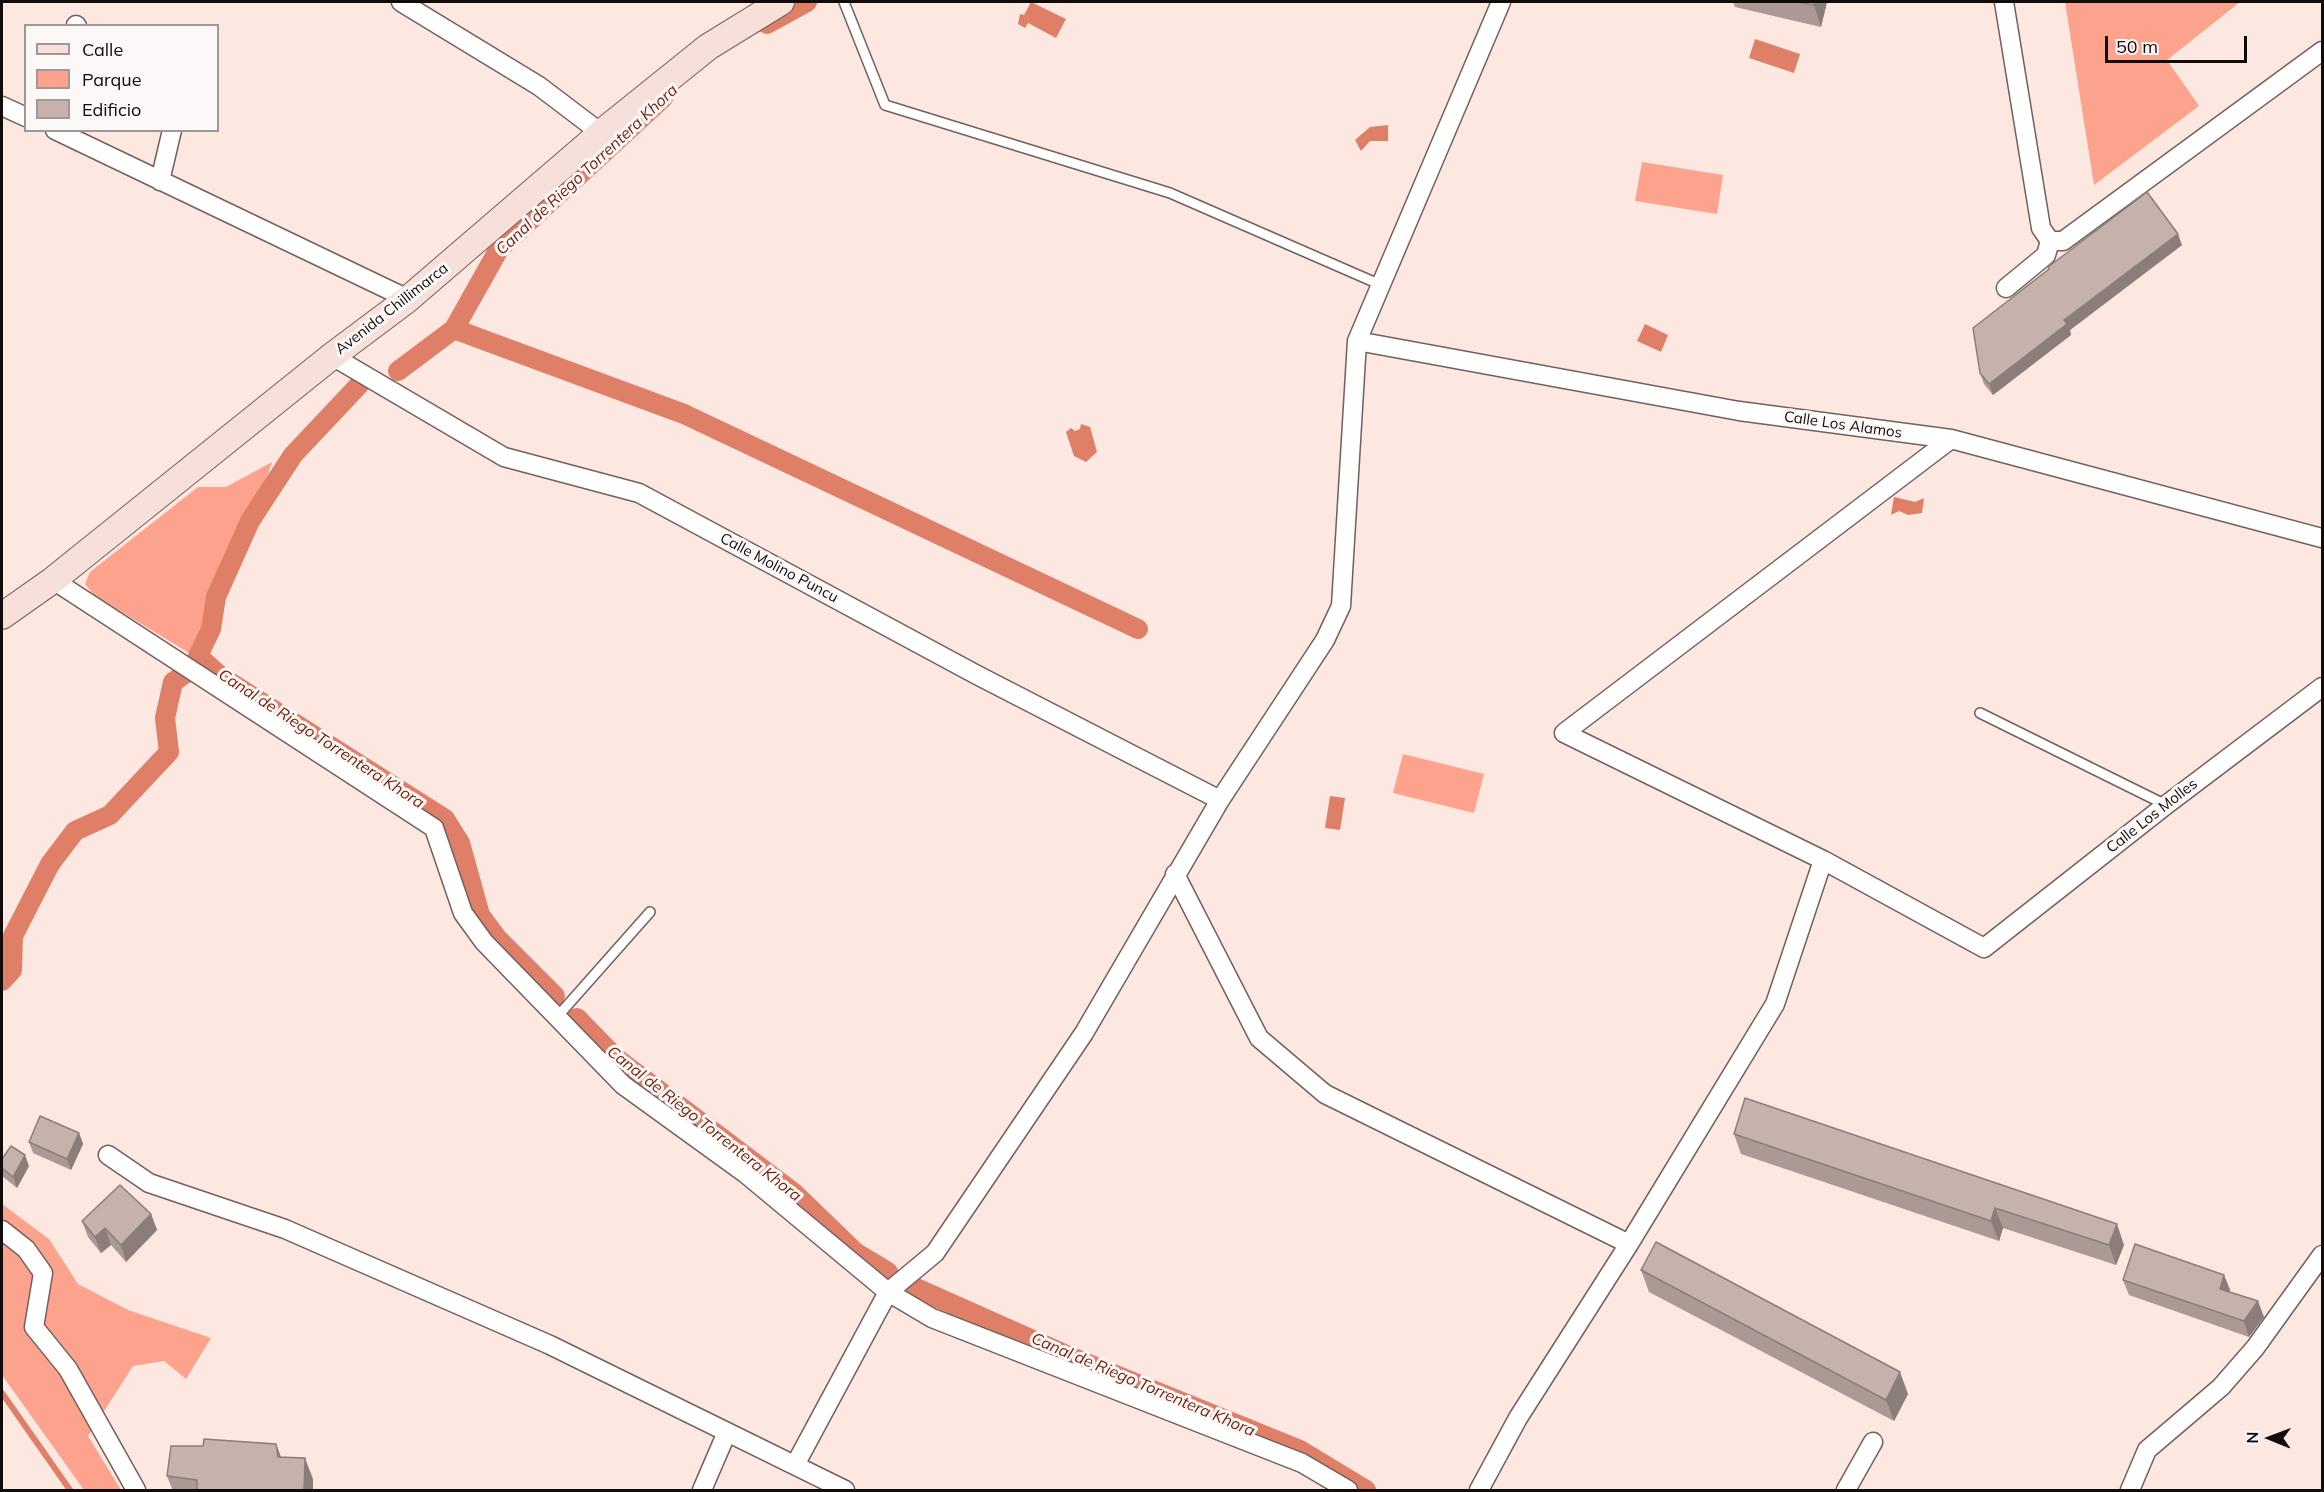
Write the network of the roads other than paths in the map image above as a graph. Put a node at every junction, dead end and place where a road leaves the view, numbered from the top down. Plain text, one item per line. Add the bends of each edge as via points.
1 (401, 2) edge
2 (844, 2) edge
3 (1501, 2) edge
4 (2004, 2) edge
5 (777, 3) edge
6 (2322, 51) edge
7 (2, 106) edge
8 (24, 116) edge
9 (59, 132) edge
10 (172, 132) edge
11 (601, 133) junction
12 (160, 181) junction
13 (2050, 241) junction
14 (1381, 285) junction
15 (2006, 288) dead end
16 (408, 299) junction
17 (1357, 341) junction
18 (332, 356) junction
19 (1951, 439) junction
20 (2322, 538) edge
21 (53, 580) junction
22 (2, 616) edge
23 (2322, 687) edge
24 (1980, 713) dead end
25 (1220, 800) junction
26 (2166, 805) junction
27 (1823, 861) junction
28 (1175, 874) junction
29 (650, 912) dead end
30 (557, 1017) junction
31 (108, 1155) dead end
32 (2, 1230) edge
33 (1629, 1244) junction
34 (2322, 1256) edge
35 (888, 1292) junction
36 (728, 1432) junction
37 (1873, 1442) dead end
38 (795, 1465) junction
39 (136, 1491) edge
40 (702, 1491) edge
41 (845, 1491) edge
42 (1348, 1491) edge
43 (1479, 1491) edge
44 (1846, 1491) edge
45 (2130, 1491) edge

1 - 11 street via 539,86
2 - 14 lane via 885,105 1170,193
3 - 14 street
4 - 13 street via 2041,228
5 - 11 street, Avenida Chillimarca via 708,47
6 - 13 street via 2063,241
7 - 8 street
9 - 12 street
10 - 12 street
11 - 16 street, Avenida Chillimarca
12 - 16 street
13 - 15 street via 2046,255
14 - 17 street
16 - 18 street, Avenida Chillimarca
17 - 19 street, Calle Los Alamos via 1739,411
17 - 25 street via 1341,606 1325,640
18 - 21 street, Avenida Chillimarca
18 - 25 street, Calle Molino Puncu via 504,457 639,493
19 - 20 street, Calle Los Alamos
19 - 27 street via 1564,733
21 - 22 street, Avenida Chillimarca
21 - 30 street via 434,828 463,913 484,942
23 - 26 street, Calle Los Molles
24 - 26 lane
25 - 28 street
26 - 27 street, Calle Los Molles via 1984,948
27 - 33 street via 1775,1004
28 - 33 street via 1259,1038 1325,1094
28 - 35 street via 1084,1033 935,1253
29 - 30 lane
30 - 35 street via 623,1085 746,1174
31 - 36 street via 149,1183 285,1229 550,1345
32 - 39 street via 26,1249 43,1273 34,1327 69,1369
33 - 43 street via 1518,1418
34 - 45 street via 2255,1348 2221,1387 2147,1450
35 - 38 street
35 - 42 street via 932,1318 1302,1463
36 - 38 street
36 - 40 street
37 - 44 street
38 - 41 street

